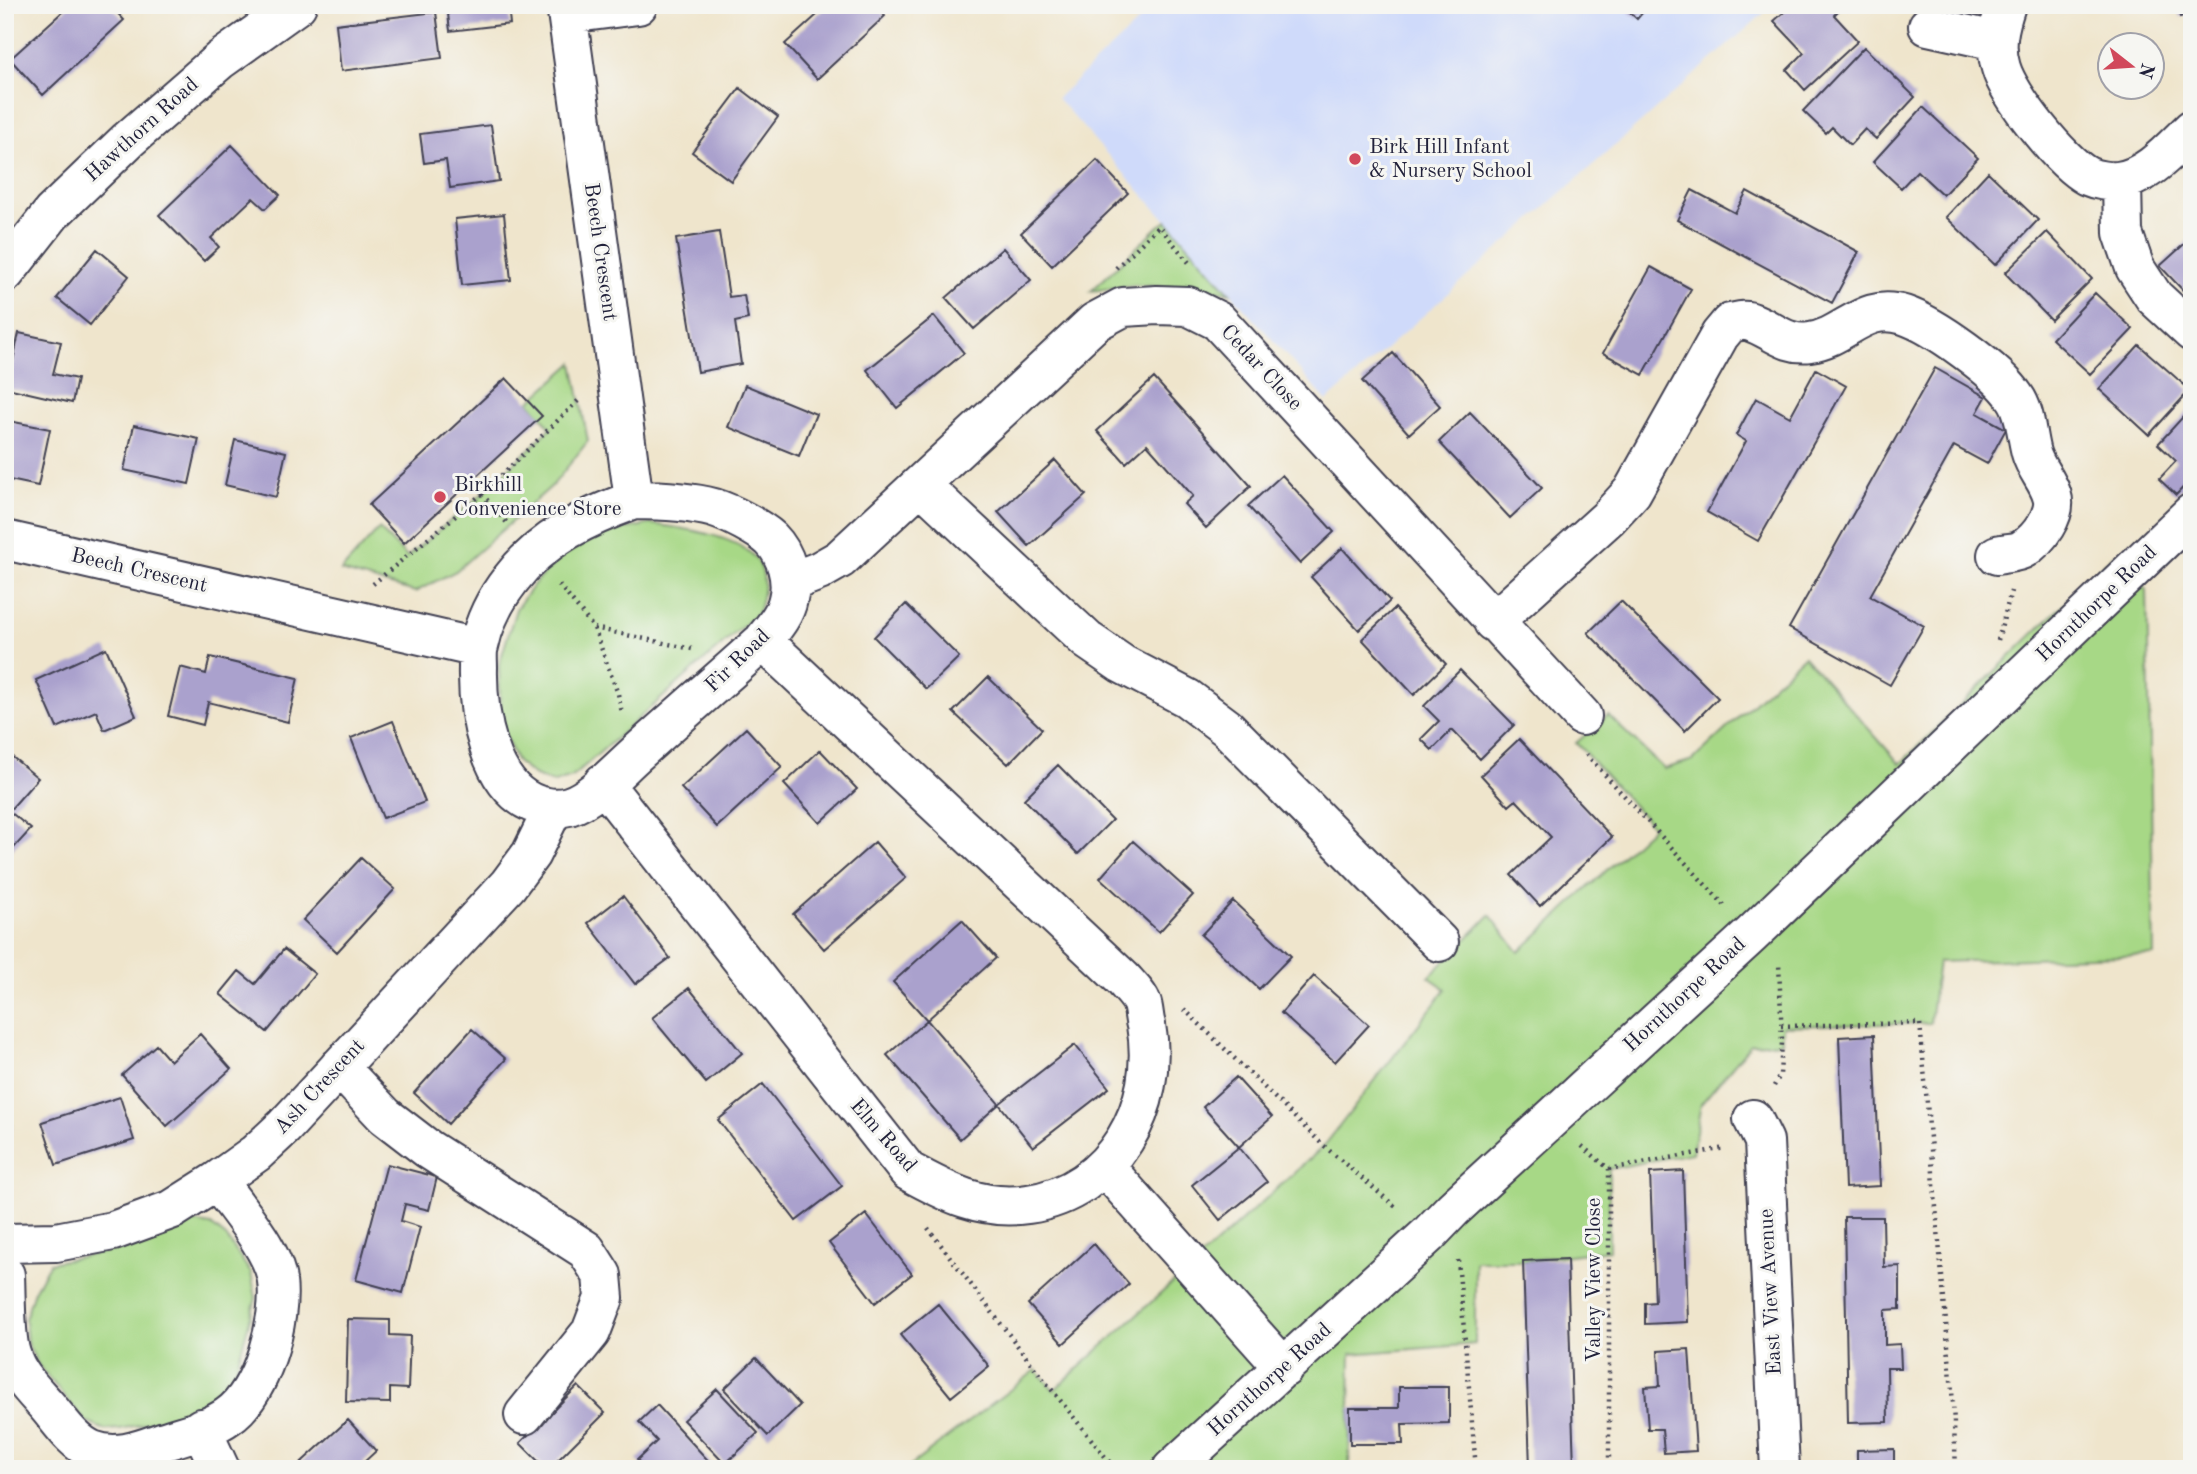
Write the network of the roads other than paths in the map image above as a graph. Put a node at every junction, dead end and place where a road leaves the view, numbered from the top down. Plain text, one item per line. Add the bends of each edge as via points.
1 (297, 5) edge
2 (638, 5) edge
3 (2006, 5) edge
4 (567, 10) edge
5 (1928, 26) dead end
6 (1996, 41) junction
7 (2192, 129) edge
8 (2122, 181) junction
9 (5, 273) edge
10 (2192, 332) edge
11 (920, 485) junction
12 (634, 500) junction
13 (2192, 513) edge
14 (8, 550) edge
15 (2010, 552) road end
16 (791, 582) junction
17 (1493, 622) junction
18 (478, 648) junction
19 (753, 650) junction
20 (1582, 716) road end
21 (603, 783) junction
22 (553, 809) junction
23 (1439, 942) dead end
24 (338, 1067) junction
25 (1758, 1130) road end
26 (1105, 1167) junction
27 (217, 1181) junction
28 (5, 1243) edge
29 (5, 1275) edge
30 (1284, 1368) junction
31 (524, 1415) dead end
32 (201, 1428) junction
33 (220, 1469) edge
34 (1172, 1469) edge
35 (1780, 1469) edge

1 - 9 street, Hawthorn Road via 220,60 128,140 52,213
2 - 4 street
3 - 6 street
4 - 12 street, Beech Crescent
5 - 6 street
6 - 8 street via 2001,70 2014,93 2066,160 2088,176
7 - 8 street via 2155,164
8 - 10 street via 2123,233 2135,268 2154,297
11 - 16 street, Cedar Close via 840,559
11 - 17 street, Cedar Close via 1095,322 1123,307 1188,306 1218,321
11 - 23 street via 1087,640 1187,698 1227,728
12 - 16 street via 674,500 716,509 744,522 771,539
12 - 18 street via 571,526 533,553 490,612
13 - 30 street, Hornthorpe Road via 1778,909
14 - 18 street, Beech Crescent
15 - 17 street via 2044,529 2053,497 2031,456 2016,397 1981,361 1903,315 1879,312 1858,318 1829,338 1807,343 1789,341 1749,320 1731,323 1720,335 1632,492
16 - 19 street, Fir Road via 779,620
17 - 20 street, Cedar Close
18 - 22 street via 477,692 497,768 512,789 530,802
19 - 21 street, Fir Road
19 - 26 street, Elm Road via 1123,979 1141,1003 1150,1049 1145,1091 1132,1129
21 - 22 street, Fir Road via 586,798
21 - 26 street, Elm Road via 908,1171 946,1193 1003,1205 1029,1204 1069,1192
22 - 24 street, Ash Crescent via 531,854 508,885
24 - 27 street, Ash Crescent via 284,1128
24 - 31 street via 385,1116 428,1149 586,1250 601,1275 604,1298 591,1332
25 - 35 street, East View Avenue
26 - 30 street
27 - 28 street, Ash Crescent via 173,1209 113,1230 56,1242
27 - 32 street via 263,1246 277,1279 277,1316 247,1397 228,1416
29 - 32 street via 10,1352 19,1373 71,1435 90,1449 109,1455 136,1451
30 - 34 street, Hornthorpe Road
32 - 33 street

